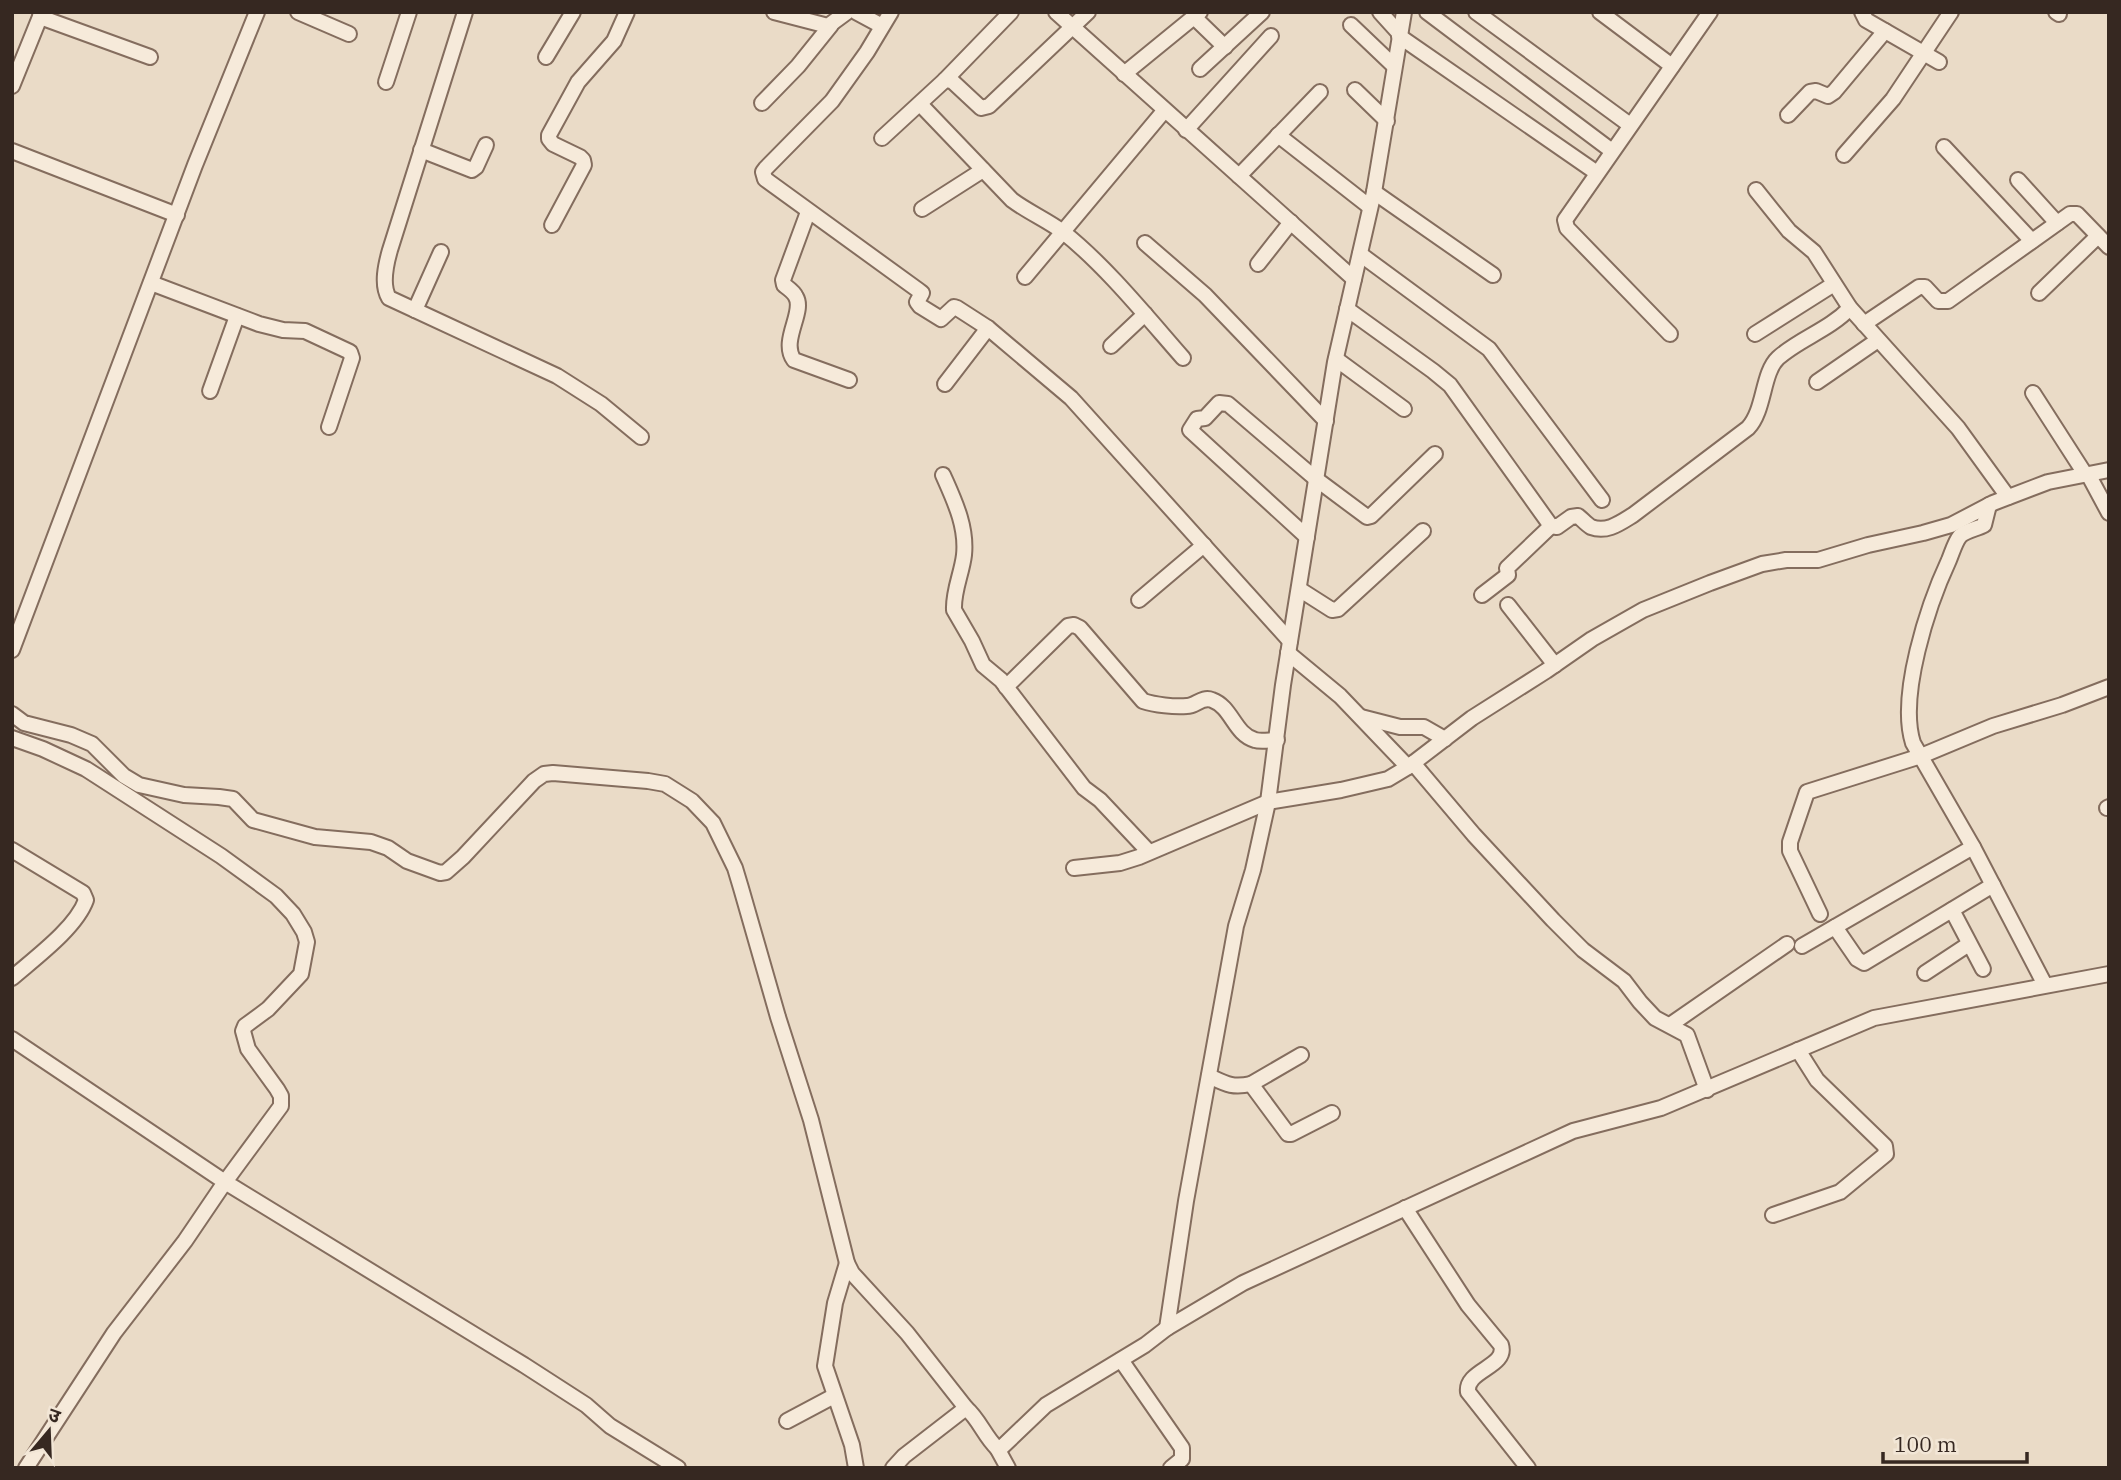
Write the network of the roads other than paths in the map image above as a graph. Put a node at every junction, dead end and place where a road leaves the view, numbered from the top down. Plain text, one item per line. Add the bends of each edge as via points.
1 (298, 12) edge
2 (409, 12) edge
3 (465, 12) edge
4 (573, 12) edge
5 (627, 12) edge
6 (774, 12) edge
7 (847, 12) edge
8 (856, 12) edge
9 (891, 12) edge
10 (1011, 12) edge
11 (1056, 12) edge
12 (1088, 12) edge
13 (1262, 12) edge
14 (1380, 12) edge
15 (1404, 12) edge
16 (1427, 12) edge
17 (1476, 12) edge
18 (1710, 12) edge
19 (1862, 12) edge
20 (1951, 12) edge
21 (1602, 13) edge
22 (41, 14) edge
23 (251, 14) edge
24 (1197, 15) edge
25 (1351, 24) dead end
26 (831, 25) junction
27 (882, 26) junction
28 (1074, 27) junction
29 (1885, 31) junction
30 (349, 34) dead end
31 (1399, 35) junction
32 (1271, 36) dead end
33 (1225, 47) junction
34 (1924, 53) junction
35 (150, 57) dead end
36 (546, 57) dead end
37 (1939, 62) dead end
38 (16, 65) edge
39 (1394, 66) junction
40 (1672, 66) junction
41 (1200, 69) dead end
42 (1124, 74) junction
43 (945, 80) junction
44 (386, 82) dead end
45 (12, 86) edge
46 (1355, 90) dead end
47 (1320, 92) dead end
48 (762, 103) dead end
49 (919, 104) junction
50 (1164, 111) junction
51 (1788, 115) dead end
52 (1387, 121) junction
53 (1630, 125) junction
54 (1186, 130) junction
55 (1278, 135) junction
56 (882, 138) dead end
57 (486, 145) dead end
58 (1944, 147) dead end
59 (421, 150) junction
60 (12, 151) edge
61 (1612, 151) junction
62 (1844, 155) dead end
63 (984, 170) junction
64 (1597, 173) junction
65 (1239, 176) junction
66 (2018, 180) dead end
67 (1756, 190) dead end
68 (1374, 192) junction
69 (1370, 207) junction
70 (922, 209) dead end
71 (808, 212) junction
72 (177, 215) junction
73 (1291, 222) junction
74 (2057, 223) junction
75 (552, 225) dead end
76 (1062, 231) junction
77 (2032, 241) junction
78 (2104, 241) edge
79 (1145, 243) dead end
80 (441, 252) dead end
81 (1360, 254) junction
82 (1258, 264) dead end
83 (1493, 275) dead end
84 (1025, 277) dead end
85 (1354, 279) junction
86 (151, 283) junction
87 (1834, 284) junction
88 (2039, 293) dead end
89 (1850, 308) junction
90 (1347, 309) junction
91 (415, 310) junction
92 (1145, 314) junction
93 (237, 316) junction
94 (1864, 324) junction
95 (988, 328) junction
96 (1670, 334) dead end
97 (1755, 334) dead end
98 (1878, 340) junction
99 (1111, 346) dead end
100 (1183, 358) dead end
101 (1336, 359) junction
102 (849, 380) dead end
103 (1817, 382) dead end
104 (945, 384) dead end
105 (210, 391) dead end
106 (2033, 393) dead end
107 (1404, 409) dead end
108 (1326, 421) junction
109 (329, 427) dead end
110 (641, 437) dead end
111 (1435, 454) dead end
112 (2109, 470) edge
113 (2086, 474) junction
114 (943, 475) dead end
115 (1316, 479) junction
116 (2008, 497) junction
117 (1602, 500) dead end
118 (1989, 505) junction
119 (2109, 513) edge
120 (1551, 526) junction
121 (1423, 531) dead end
122 (1307, 537) junction
123 (1204, 545) junction
124 (1298, 589) junction
125 (1482, 594) dead end
126 (1139, 600) dead end
127 (1508, 605) dead end
128 (1289, 647) junction
129 (12, 650) edge
130 (1555, 665) junction
131 (1006, 687) junction
132 (2109, 687) edge
133 (12, 715) edge
134 (1360, 716) junction
135 (12, 738) edge
136 (1445, 739) junction
137 (1277, 740) junction
138 (1921, 756) junction
139 (1410, 765) junction
140 (1268, 802) junction
141 (1973, 847) junction
142 (12, 850) edge
143 (1149, 852) junction
144 (1074, 868) dead end
145 (1993, 885) junction
146 (1952, 910) junction
147 (1820, 914) dead end
148 (1835, 927) junction
149 (1787, 944) dead end
150 (1969, 944) junction
151 (1802, 946) dead end
152 (1983, 969) dead end
153 (1924, 973) dead end
154 (2109, 974) edge
155 (12, 978) edge
156 (2045, 985) junction
157 (1670, 1025) junction
158 (12, 1039) edge
159 (1798, 1050) junction
160 (1301, 1055) dead end
161 (1209, 1076) junction
162 (1251, 1084) junction
163 (1707, 1090) junction
164 (1332, 1113) dead end
165 (225, 1182) junction
166 (1405, 1208) junction
167 (1773, 1215) dead end
168 (847, 1264) junction
169 (1167, 1328) junction
170 (1121, 1360) junction
171 (834, 1396) junction
172 (966, 1408) junction
173 (787, 1421) dead end
174 (997, 1448) junction
175 (26, 1468) edge
176 (678, 1468) edge
177 (856, 1468) edge
178 (893, 1468) edge
179 (1008, 1468) edge
180 (1171, 1468) edge
181 (1528, 1468) edge

1 - 30 street
2 - 44 street
3 - 59 street
4 - 36 street
5 - 75 street via 614,41 578,82 549,135 553,144 583,160 584,165
6 - 26 street
7 - 26 street
8 - 27 street
9 - 27 street
10 - 43 street
11 - 28 street
12 - 28 street
13 - 33 street
14 - 31 street
15 - 31 street
16 - 61 street
17 - 53 street
18 - 40 street
19 - 29 street via 1866,20
20 - 34 street
21 - 40 street
22 - 35 street
22 - 38 street
23 - 72 street
24 - 33 street
24 - 42 street
25 - 39 street
26 - 48 street
27 - 71 street via 832,101 763,172 765,179
28 - 42 street
28 - 43 street via 989,106 981,107
29 - 34 street
29 - 51 street via 1831,94 1810,92
31 - 39 street
31 - 64 street
32 - 54 street
33 - 41 street
34 - 37 street
34 - 62 street via 1886,108
38 - 45 street
39 - 52 street
40 - 53 street
42 - 50 street
43 - 49 street
46 - 52 street
47 - 55 street
49 - 56 street
49 - 63 street
50 - 54 street
50 - 76 street
52 - 68 street
53 - 61 street
54 - 65 street
55 - 65 street
55 - 69 street
57 - 59 street via 472,170
58 - 77 street
59 - 91 street via 390,250 385,290 389,298
60 - 72 street
61 - 64 street
63 - 70 street
63 - 76 street via 1024,209
64 - 96 street via 1565,217 1565,224
65 - 73 street
66 - 74 street
67 - 87 street via 1789,231 1814,252
68 - 69 street
68 - 83 street
69 - 81 street
71 - 95 street via 922,293 917,302 929,312 941,319 954,307
71 - 102 street via 783,281 799,302 790,355
72 - 86 street
73 - 82 street
73 - 85 street
74 - 77 street
74 - 78 street via 2075,214
76 - 84 street
76 - 92 street
77 - 94 street via 1948,301 1938,301 1925,287 1919,287
78 - 88 street
79 - 108 street via 1205,295
80 - 91 street
81 - 85 street
81 - 117 street via 1489,349
85 - 90 street
86 - 93 street
86 - 129 street
87 - 89 street
87 - 97 street
89 - 94 street
89 - 120 street via 1778,359 1748,428 1633,515 1607,529 1590,526 1575,515
90 - 101 street
90 - 120 street via 1450,385
91 - 110 street via 569,382
92 - 99 street
92 - 100 street
93 - 105 street
93 - 109 street via 275,329 305,331 350,352 352,358
94 - 98 street
95 - 104 street
95 - 123 street via 1071,398
98 - 103 street
98 - 116 street via 1961,430
101 - 107 street
101 - 108 street
106 - 113 street
108 - 115 street
111 - 115 street via 1367,517
112 - 113 street
113 - 116 street
113 - 119 street
114 - 131 street via 964,540 954,610 983,665
115 - 122 street
115 - 122 street via 1228,404 1219,403 1190,427
116 - 118 street
118 - 130 street via 1923,533 1818,560 1762,564 1710,583 1643,610
118 - 138 street via 1984,525 1958,540 1927,615 1910,693 1912,739
120 - 125 street via 1507,568 1508,575
121 - 124 street via 1338,609 1332,610
122 - 124 street
123 - 126 street
123 - 128 street
124 - 128 street
127 - 130 street
128 - 134 street
128 - 137 street
130 - 136 street
131 - 137 street via 1074,625 1143,701 1189,706 1211,699 1252,739
131 - 143 street via 1084,788
132 - 138 street
133 - 168 street via 92,744 139,785 233,799 256,821 315,837 370,842 440,873 463,857 544,774 648,780 679,792 713,823 735,869 811,1120
134 - 136 street via 1400,727 1424,727
134 - 139 street
135 - 165 street via 75,762 221,856 286,905 304,932 307,942 301,974 243,1031 248,1049 278,1089 281,1106
136 - 139 street
137 - 140 street
138 - 141 street
138 - 147 street via 1807,792 1790,850
139 - 140 street via 1371,784
139 - 157 street via 1534,901 1583,950 1624,981 1648,1011
140 - 143 street
140 - 161 street via 1236,926
141 - 145 street
141 - 148 street
142 - 155 street via 83,893 86,900 60,935
143 - 144 street via 1120,863
145 - 146 street
145 - 156 street
146 - 148 street via 1864,962
146 - 150 street
148 - 151 street
149 - 157 street
150 - 152 street
150 - 153 street
154 - 156 street
156 - 159 street via 1874,1018
157 - 163 street via 1687,1035
158 - 165 street
159 - 163 street
159 - 167 street via 1817,1080 1885,1146 1886,1154 1840,1192
160 - 162 street
161 - 162 street via 1230,1086
161 - 169 street
162 - 164 street via 1288,1134
163 - 166 street via 1661,1108 1573,1131
165 - 175 street via 114,1333
165 - 176 street via 586,1405 603,1421
166 - 169 street via 1243,1283
166 - 181 street via 1468,1305 1503,1349 1501,1356 1469,1381 1467,1389
168 - 171 street via 825,1359
168 - 172 street
169 - 170 street
170 - 174 street via 1045,1405
170 - 180 street via 1182,1448 1182,1459
171 - 173 street
171 - 177 street
172 - 174 street
172 - 178 street
174 - 179 street

